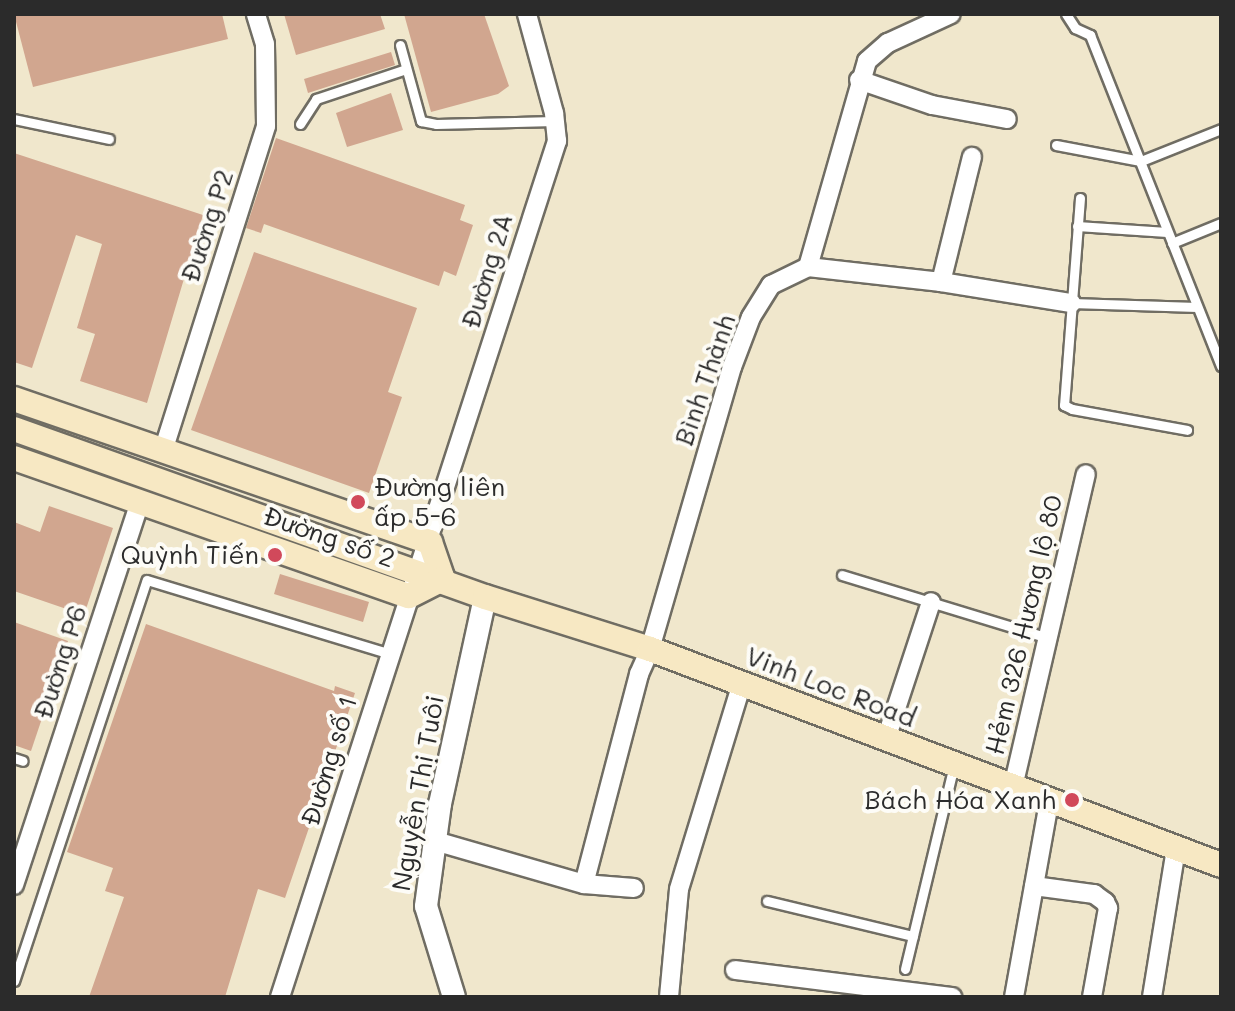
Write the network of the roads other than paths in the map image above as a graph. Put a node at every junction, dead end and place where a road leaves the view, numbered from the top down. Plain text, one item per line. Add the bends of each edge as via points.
1 (256, 14) edge
2 (527, 14) edge
3 (951, 14) edge
4 (1066, 14) edge
5 (400, 45) dead end
6 (406, 69) junction
7 (859, 80) junction
8 (14, 119) edge
9 (1007, 119) dead end
10 (555, 121) junction
11 (300, 124) dead end
12 (1221, 129) edge
13 (109, 139) dead end
14 (1056, 145) dead end
15 (972, 157) dead end
16 (1141, 161) junction
17 (1080, 198) dead end
18 (1221, 223) edge
19 (1077, 226) junction
20 (1167, 232) junction
21 (1172, 243) junction
22 (808, 267) junction
23 (941, 282) junction
24 (1071, 303) junction
25 (1197, 307) junction
26 (1221, 366) edge
27 (14, 399) edge
28 (14, 429) edge
29 (1187, 430) dead end
30 (163, 451) junction
31 (14, 458) edge
32 (1086, 474) dead end
33 (140, 502) junction
34 (430, 542) junction
35 (842, 575) dead end
36 (443, 579) junction
37 (414, 584) junction
38 (485, 597) junction
39 (931, 602) junction
40 (1048, 638) junction
41 (650, 649) junction
42 (390, 654) junction
43 (742, 683) junction
44 (886, 739) junction
45 (954, 765) junction
46 (1013, 787) junction
47 (1049, 802) junction
48 (435, 841) junction
49 (1176, 848) junction
50 (1221, 865) edge
51 (584, 884) junction
52 (14, 885) edge
53 (1034, 886) junction
54 (634, 888) dead end
55 (767, 901) dead end
56 (913, 936) junction
57 (905, 969) dead end
58 (735, 970) dead end
59 (14, 981) edge
60 (280, 997) edge
61 (454, 997) edge
62 (669, 997) edge
63 (952, 997) edge
64 (1014, 997) edge
65 (1092, 997) edge
66 (1152, 997) edge

1 - 30 street, Đường P2 via 265,44 266,126
2 - 10 street, Đường 2A
3 - 7 street via 880,48
4 - 16 lane via 1075,28 1090,35
5 - 6 lane
6 - 10 lane via 418,117 424,122
6 - 11 lane via 316,99
7 - 9 street via 932,105
7 - 22 street
8 - 13 lane
10 - 34 street, Đường 2A via 557,141
12 - 16 lane
14 - 16 lane
15 - 23 street
16 - 20 lane
17 - 19 lane
18 - 21 lane
19 - 20 lane
19 - 24 lane
20 - 21 lane
21 - 25 lane
22 - 23 street
22 - 41 street, Bình Thành via 771,285 751,317
23 - 24 street
24 - 25 lane
24 - 29 lane via 1062,400 1067,408
25 - 26 lane
27 - 30 main road, Đường số 2
28 - 37 main road, Đường số 2
30 - 34 main road, Đường số 2
31 - 33 main road, Đường số 2
32 - 40 street, Hẻm 326 Hương lộ 80
33 - 37 main road, Đường số 2
33 - 52 street, Đường P6
34 - 36 main road, Đường số 2
34 - 37 street, Đường số 1
35 - 39 lane
36 - 37 main road, Đường số 2
36 - 38 main road, Vinh Loc Road
37 - 42 street, Đường số 1
38 - 41 main road, Vinh Loc Road
38 - 48 street, Nguyễn Thị Tuôi
39 - 40 lane
39 - 44 street
40 - 46 street, Hẻm 326 Hương lộ 80
41 - 43 main road, Vinh Loc Road
41 - 51 street, Bình Thành
42 - 59 lane via 147,580
42 - 60 street, Đường số 1
43 - 44 main road, Vinh Loc Road
43 - 62 street via 679,889
44 - 45 main road, Vinh Loc Road
45 - 46 main road, Vinh Loc Road
45 - 56 lane
46 - 47 main road, Vinh Loc Road
47 - 49 main road, Vinh Loc Road
47 - 53 street
48 - 51 street
48 - 61 street, Nguyễn Thị Tuôi via 426,906
49 - 50 main road, Vinh Loc Road
49 - 66 street
51 - 54 street
53 - 64 street
53 - 65 street via 1094,894 1105,902
55 - 56 lane
56 - 57 lane
58 - 63 street

